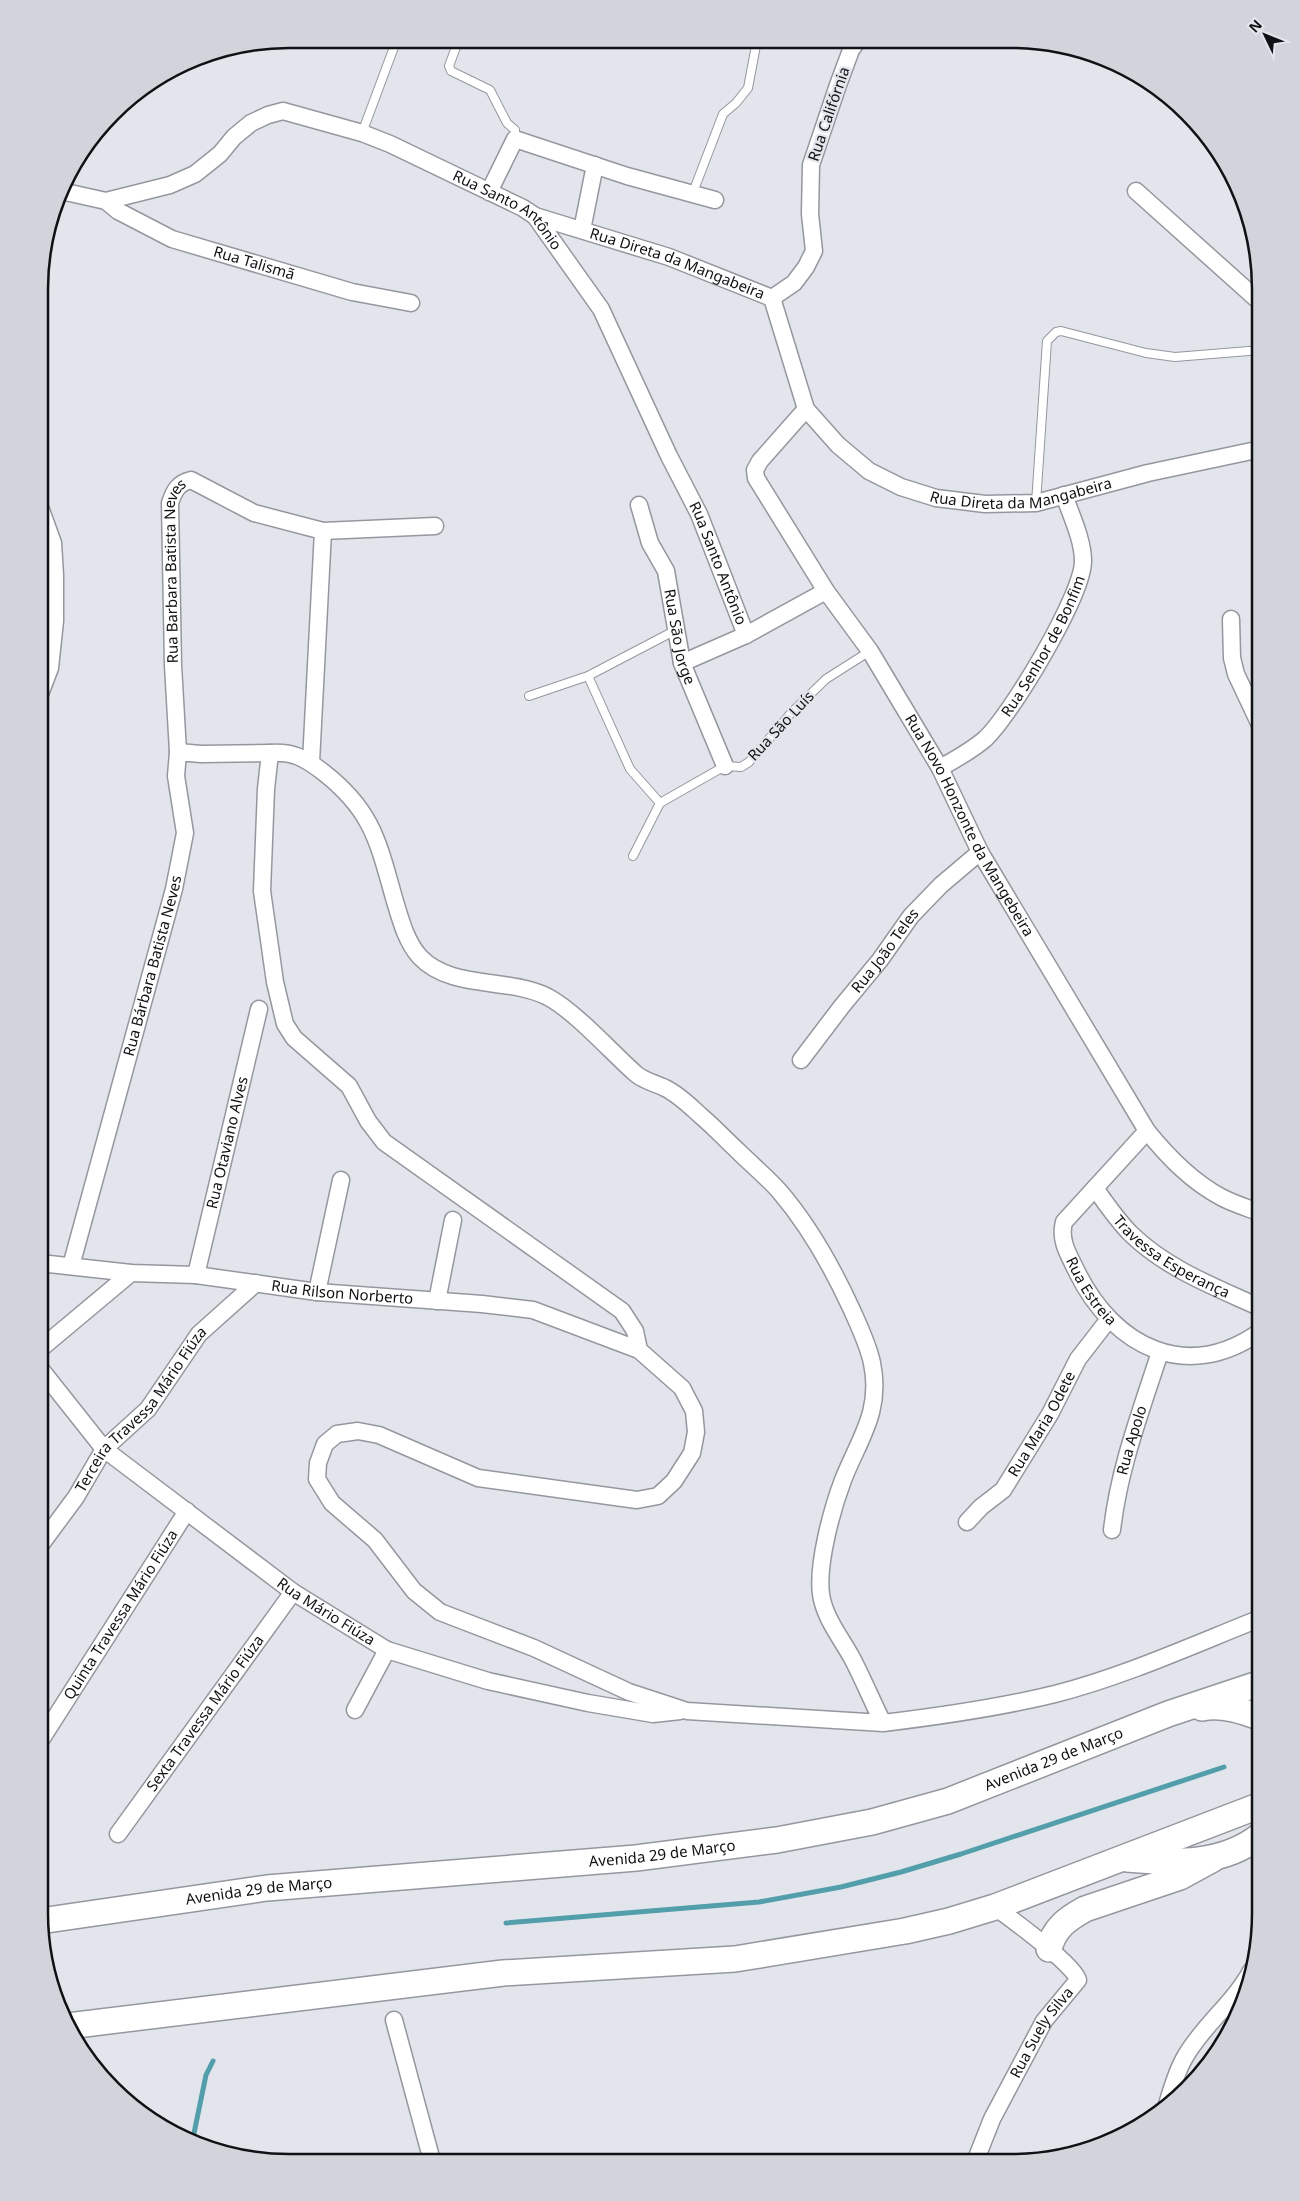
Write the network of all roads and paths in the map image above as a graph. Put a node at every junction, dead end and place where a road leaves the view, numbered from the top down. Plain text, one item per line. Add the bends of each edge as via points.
1 (394, 48) edge
2 (455, 48) edge
3 (756, 48) edge
4 (852, 48) edge
5 (362, 133) junction
6 (515, 138) junction
7 (595, 166) junction
8 (1136, 191) dead end
9 (489, 192) junction
10 (67, 193) edge
11 (692, 195) junction
12 (715, 200) dead end
13 (106, 202) junction
14 (535, 216) junction
15 (582, 230) junction
16 (1252, 295) edge
17 (772, 298) junction
18 (411, 303) dead end
19 (1252, 351) edge
20 (806, 409) junction
21 (1252, 451) edge
22 (1064, 496) junction
23 (1036, 502) junction
24 (639, 505) dead end
25 (435, 526) dead end
26 (48, 530) edge
27 (323, 532) junction
28 (826, 591) junction
29 (1230, 619) dead end
30 (676, 630) junction
31 (746, 635) junction
32 (870, 651) junction
33 (682, 663) junction
34 (48, 673) edge
35 (588, 676) junction
36 (530, 696) dead end
37 (1252, 708) edge
38 (178, 752) junction
39 (270, 753) junction
40 (311, 762) junction
41 (725, 766) junction
42 (940, 768) junction
43 (660, 803) junction
44 (980, 852) junction
45 (633, 856) dead end
46 (259, 1009) dead end
47 (802, 1060) dead end
48 (1146, 1131) junction
49 (341, 1180) dead end
50 (1095, 1188) junction
51 (1252, 1209) edge
52 (453, 1220) dead end
53 (48, 1264) edge
54 (71, 1266) junction
55 (131, 1273) junction
56 (196, 1276) junction
57 (256, 1283) junction
58 (317, 1292) junction
59 (437, 1301) junction
60 (1252, 1304) edge
61 (1110, 1319) junction
62 (1252, 1336) edge
63 (48, 1343) edge
64 (639, 1350) junction
65 (1160, 1352) junction
66 (48, 1377) edge
67 (104, 1449) junction
68 (187, 1511) junction
69 (967, 1522) dead end
70 (1112, 1530) dead end
71 (48, 1535) edge
72 (293, 1592) junction
73 (1252, 1622) edge
74 (387, 1650) junction
75 (1252, 1686) edge
76 (355, 1710) dead end
77 (688, 1711) junction
78 (1168, 1714) junction
79 (1252, 1715) edge
80 (883, 1722) junction
81 (48, 1728) edge
82 (1252, 1809) edge
83 (118, 1834) dead end
84 (1252, 1841) edge
85 (1117, 1859) junction
86 (1213, 1859) junction
87 (995, 1907) junction
88 (48, 1920) edge
89 (1049, 1949) junction
90 (1241, 1987) edge
91 (394, 2020) dead end
92 (75, 2025) edge
93 (1177, 2087) edge
94 (430, 2154) edge
95 (978, 2154) edge

1 - 5 lane
2 - 6 lane via 449,66 451,71 490,90 507,123 515,130
3 - 11 lane via 748,88 723,114
4 - 17 street, Rua Califórnia via 811,165 810,214 814,251 794,283
5 - 9 street, Rua Santo Antônio
5 - 13 street, Rua Santo Antônio via 283,111 268,115 252,123 195,174 170,185
6 - 7 street
6 - 9 street
7 - 11 street
7 - 15 street, Rua Direta da Mangabeira
8 - 16 street
9 - 14 street, Rua Santo Antônio
10 - 13 street, Rua Santo Antônio
11 - 12 street
13 - 18 street, Rua Talismã via 118,212 172,239 352,292
14 - 15 street, Rua Direta da Mangabeira
14 - 31 street, Rua Santo Antônio via 601,309 699,514
15 - 17 street, Rua Direta da Mangabeira via 669,257
17 - 20 street
19 - 23 lane via 1175,356 1056,332 1047,341
20 - 23 street, Rua Direta da Mangabeira via 838,445 869,471 901,488 936,498 986,504
20 - 28 street, Rua Novo Honzonte da Mangebeira via 755,470 756,478
21 - 22 street, Rua Direta da Mangabeira via 1148,473
22 - 23 street, Rua Direta da Mangabeira
22 - 42 street, Rua Senhor de Bonfim via 1084,560 1075,592 1056,633 1004,718 985,739
24 - 30 street, Rua São Jorge via 650,543 666,571
25 - 27 street, Rua Barbara Batista Neves
26 - 34 street via 53,543 55,621
27 - 38 street, Rua Barbara Batista Neves via 254,513 191,480 173,492 170,503 173,665
27 - 40 street
28 - 31 street
28 - 32 street, Rua Novo Honzonte da Mangebeira
29 - 37 street via 1232,658
30 - 33 street, Rua São Jorge
30 - 35 lane
31 - 33 street
32 - 41 lane, Rua São Luís via 826,679 749,762 741,767
32 - 42 street, Rua Novo Honzonte da Mangebeira
33 - 41 street, Rua São Jorge
35 - 36 lane
35 - 43 lane via 630,769
38 - 39 street
38 - 54 street, Rua Bárbara Batista Neves via 176,776 186,833 174,889
39 - 40 street via 297,754
39 - 64 street via 262,891 275,982 285,1024 294,1038 349,1086 384,1142 622,1311 635,1331
40 - 80 street via 338,784 366,815 380,849 400,919 421,958 453,977 527,989 548,997 565,1009 640,1077 669,1090 703,1117 779,1191 803,1221 835,1273 872,1362 874,1382 868,1425 831,1516 820,1579 826,1612
41 - 43 lane, Rua São Luís
42 - 44 street, Rua Novo Honzonte da Mangebeira
43 - 45 lane
44 - 47 street, Rua João Teles via 911,916
44 - 48 street, Rua Novo Honzonte da Mangebeira
46 - 56 street, Rua Otaviano Alves
48 - 50 street, Rua Estreia
48 - 51 street, Rua Novo Honzonte da Mangebeira via 1188,1176 1223,1198
49 - 58 street
50 - 60 street, Travessa Esperança via 1131,1234 1164,1260 1188,1275
50 - 61 street, Rua Estreia via 1064,1222 1062,1241 1092,1298
52 - 59 street
53 - 54 street, Rua Rilson Norberto
54 - 55 street, Rua Rilson Norberto
55 - 56 street, Rua Rilson Norberto
55 - 63 street
56 - 57 street, Rua Rilson Norberto
57 - 58 street, Rua Rilson Norberto
57 - 67 street, Terceira Travessa Mário Fiúza via 199,1334 148,1409
58 - 59 street, Rua Rilson Norberto
59 - 64 street, Rua Rilson Norberto via 533,1310
61 - 65 street, Rua Estreia via 1135,1339
61 - 69 street, Rua Maria Odete via 1078,1359 1050,1414 1004,1490
62 - 65 street, Rua Estreia via 1236,1346 1207,1355 1187,1357
64 - 77 street via 682,1388 694,1411 696,1432 692,1453 674,1481 658,1496 637,1500 478,1478 379,1435 358,1431 336,1434 325,1444 318,1457 317,1479 332,1503 374,1540 414,1592 440,1612 534,1648 629,1692
65 - 70 street, Rua Apolo via 1126,1452
66 - 67 street, Rua Mário Fiúza
67 - 68 street, Rua Mário Fiúza
67 - 71 street, Terceira Travessa Mário Fiúza
68 - 72 street, Rua Mário Fiúza
68 - 81 street, Quinta Travessa Mário Fiúza
72 - 74 street, Rua Mário Fiúza
72 - 83 street, Sexta Travessa Mário Fiúza
73 - 80 street via 1129,1670 1056,1694 966,1713
74 - 76 street
74 - 77 street, Rua Mário Fiúza via 488,1681 588,1703 653,1714
75 - 78 main road, Avenida 29 de Março
77 - 80 street
78 - 79 main road via 1210,1707
78 - 88 main road, Avenida 29 de Março via 948,1800 872,1822 777,1840 636,1858 267,1888
82 - 85 main road
84 - 86 main road
85 - 86 main road via 1167,1862
85 - 87 main road
86 - 89 main road via 1180,1877 1072,1916 1058,1928
87 - 89 street, Rua Suely Silva
87 - 92 main road via 905,1931 735,1959 503,1973
89 - 95 street, Rua Suely Silva via 1075,1972 1078,1980 1044,2022 992,2119
90 - 93 street via 1185,2057
91 - 94 street

